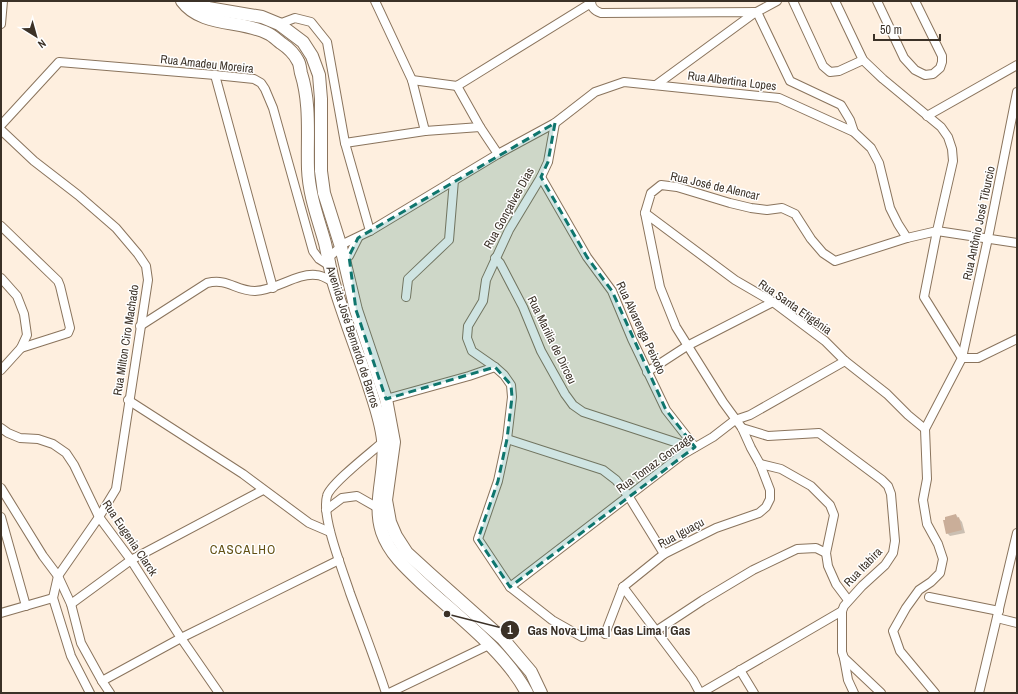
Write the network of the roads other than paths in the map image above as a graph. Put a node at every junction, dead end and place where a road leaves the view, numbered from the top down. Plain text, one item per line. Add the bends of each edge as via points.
1 (2, 1) edge
2 (182, 1) edge
3 (196, 1) edge
4 (375, 1) edge
5 (777, 1) edge
6 (793, 1) edge
7 (835, 1) edge
8 (877, 1) edge
9 (914, 1) edge
10 (591, 2) edge
11 (757, 12) junction
12 (1, 24) edge
13 (279, 24) junction
14 (863, 60) junction
15 (1017, 65) edge
16 (215, 75) junction
17 (412, 80) junction
18 (656, 85) junction
19 (457, 86) junction
20 (1017, 92) edge
21 (928, 116) junction
22 (555, 123) junction
23 (1, 125) edge
24 (480, 127) junction
25 (1, 130) edge
26 (425, 131) junction
27 (854, 132) junction
28 (345, 143) junction
29 (498, 154) junction
30 (541, 177) junction
31 (454, 180) junction
32 (645, 213) junction
33 (1, 226) edge
34 (937, 230) junction
35 (370, 231) junction
36 (358, 238) junction
37 (907, 238) junction
38 (988, 238) junction
39 (1017, 243) edge
40 (345, 252) junction
41 (495, 258) junction
42 (329, 262) junction
43 (1, 278) edge
44 (333, 282) junction
45 (273, 288) junction
46 (352, 290) junction
47 (406, 297) dead end
48 (773, 302) junction
49 (341, 303) junction
50 (140, 326) junction
51 (1017, 339) edge
52 (688, 346) junction
53 (21, 348) junction
54 (962, 358) junction
55 (845, 361) junction
56 (495, 366) junction
57 (1, 370) edge
58 (648, 372) junction
59 (386, 399) junction
60 (128, 400) junction
61 (735, 420) junction
62 (1, 428) edge
63 (742, 428) junction
64 (925, 429) junction
65 (507, 439) junction
66 (384, 441) junction
67 (694, 448) junction
68 (760, 464) junction
69 (1, 488) edge
70 (263, 490) junction
71 (629, 497) junction
72 (378, 508) junction
73 (326, 510) junction
74 (1, 517) edge
75 (99, 517) junction
76 (330, 532) junction
77 (1017, 533) edge
78 (826, 553) junction
79 (664, 554) junction
80 (131, 560) junction
81 (339, 560) junction
82 (58, 576) junction
83 (510, 587) junction
84 (623, 587) junction
85 (929, 597) dead end
86 (53, 598) junction
87 (848, 600) junction
88 (71, 604) junction
89 (26, 606) junction
90 (842, 611) junction
91 (1, 613) edge
92 (998, 614) junction
93 (1017, 623) edge
94 (656, 631) junction
95 (605, 634) dead end
96 (582, 637) dead end
97 (181, 638) junction
98 (489, 645) junction
99 (844, 658) junction
100 (740, 670) junction
101 (102, 681) junction
102 (90, 693) edge
103 (110, 693) edge
104 (219, 693) edge
105 (386, 693) edge
106 (390, 693) edge
107 (527, 693) edge
108 (541, 693) edge
109 (701, 693) edge
110 (754, 693) edge
111 (854, 693) edge
112 (881, 693) edge
113 (935, 693) edge
114 (979, 693) edge

1 - 12 street
2 - 42 main road, Avenida José Bernardo de Barros via 199,15 267,33 298,60 307,104 311,196
3 - 13 main road, Avenida José Bernardo de Barros via 208,8 262,17
4 - 17 street
5 - 11 street
6 - 14 street via 823,66 830,72 839,71
7 - 14 street
8 - 9 street via 904,58 915,70 925,75 933,74 940,68 942,56
10 - 11 street via 596,12
10 - 19 street
11 - 18 street
11 - 27 street via 790,81 841,104
13 - 28 street via 295,18 311,22 327,42
13 - 40 main road, Avenida José Bernardo de Barros via 303,42 319,75 321,171 328,209
14 - 21 street
15 - 21 street
16 - 23 street, Rua Amadeu Moreira via 59,62
16 - 42 street, Rua Amadeu Moreira via 254,79 265,89 273,108 313,251 319,259
16 - 45 street
17 - 19 street
17 - 26 street
18 - 22 street, Rua Albertina Lopes via 624,82 595,92
18 - 27 street, Rua Albertina Lopes via 779,98
19 - 24 street
20 - 38 street, Rua Antônio José Tiburcio
21 - 34 street via 948,137 954,161
22 - 29 street, Rua Albertina Lopes
22 - 30 street, Rua Gonçalves Dias via 548,162
24 - 26 street
24 - 29 street
25 - 50 street, Rua Milton Ciro Machado via 34,161 93,207 116,228 138,254 146,266 148,280
26 - 28 street
27 - 37 street, Rua Albertina Lopes via 871,148 879,163 890,208
28 - 35 street
29 - 31 street, Rua Albertina Lopes
30 - 41 street, Rua Gonçalves Dias
30 - 58 street, Rua Alvarenga Peixoto via 587,257 612,291
31 - 35 street, Rua Albertina Lopes
31 - 47 street via 449,240 408,279
32 - 37 street, Rua José de Alencar via 651,193 661,185 751,208 782,208 795,214 811,239 835,261
32 - 48 street, Rua Santa Efigênia via 735,280
32 - 52 street, Rua José de Alencar via 660,287 676,327
33 - 53 street via 58,281 70,328 68,333
34 - 37 street
34 - 38 street
34 - 54 street via 924,296
35 - 36 street, Rua Albertina Lopes
36 - 40 street
36 - 40 street, Rua Albertina Lopes via 345,243
38 - 39 street
38 - 54 street, Rua Antônio José Tiburcio
40 - 42 street
40 - 46 main road, Avenida José Bernardo de Barros
41 - 56 street, Rua Gonçalves Dias via 486,280 483,301 468,326 467,338 472,351
41 - 67 street, Rua Marilia de Dirceu via 523,307 542,352 573,405 583,412
42 - 44 main road, Avenida José Bernardo de Barros
43 - 53 street via 17,296 24,314 28,335
44 - 45 street via 318,274 304,275
44 - 49 main road, Avenida José Bernardo de Barros
45 - 50 street via 254,291 224,282 207,283
46 - 49 street
46 - 59 main road, Avenida José Bernardo de Barros via 356,310
48 - 52 street
48 - 55 street, Rua Santa Efigênia via 825,341
49 - 66 main road, Avenida José Bernardo de Barros via 377,409
50 - 60 street, Rua Milton Ciro Machado
51 - 54 street via 978,358
52 - 58 street
52 - 61 street, Rua José de Alencar
53 - 57 street
54 - 64 street, Rua Antônio José Tiburcio
55 - 61 street, Rua Tomaz Gonzaga
55 - 64 street, Rua Santa Efigênia via 887,394
56 - 59 street via 469,376
56 - 65 street, Rua Gonçalves Dias via 511,385
58 - 67 street, Rua Alvarenga Peixoto via 666,410
59 - 108 main road, Avenida José Bernardo de Barros via 394,442 386,500 390,522 396,536 407,553 503,639 531,672
60 - 70 street via 243,474
60 - 75 street, Rua Milton Ciro Machado via 116,489
61 - 63 street, Rua Iguaçu
61 - 67 street, Rua Tomaz Gonzaga
62 - 75 street, Rua Eugenia Clarck via 8,434 20,438 38,439 53,444 66,453
63 - 68 street, Rua Iguaçu
63 - 87 street, Rua Itabira via 768,436 819,432 888,486 894,533 893,553 885,565
64 - 113 street via 927,479 923,500 927,524 943,559 940,573 919,590 893,630 900,651
65 - 71 street via 603,470 616,480
65 - 83 street, Rua Gonçalves Dias via 498,481 478,539
66 - 72 main road, Avenida José Bernardo de Barros
66 - 73 street via 327,495
67 - 71 street, Rua Tomaz Gonzaga
68 - 78 street via 781,469 812,486 830,505 834,515
68 - 79 street, Rua Iguaçu via 770,490 770,499 766,507 759,513 716,528
69 - 82 street
70 - 76 street via 309,523
70 - 80 street
71 - 79 street
71 - 83 street, Rua Tomaz Gonzaga
72 - 73 street via 357,496 342,498
72 - 98 main road, Avenida José Bernardo de Barros via 382,531 393,554
73 - 76 street
74 - 89 street
75 - 80 street, Rua Eugenia Clarck
75 - 82 street, Rua Milton Ciro Machado
76 - 81 street
77 - 92 street
78 - 87 street via 828,566 836,584
78 - 94 street via 816,548 797,549 753,570
79 - 84 street, Rua Iguaçu
80 - 88 street
80 - 97 street, Rua Eugenia Clarck
81 - 97 street
81 - 105 street
82 - 86 street
82 - 88 street
83 - 96 street via 552,620
84 - 94 street
84 - 95 street
85 - 92 street
86 - 89 street
86 - 102 street via 71,656
87 - 90 street, Rua Itabira
88 - 101 street via 81,643
89 - 91 street
90 - 99 street, Rua Itabira
90 - 100 street
92 - 93 street
92 - 114 street
94 - 109 street
97 - 101 street
97 - 104 street, Rua Eugenia Clarck
98 - 106 street
98 - 107 main road, Avenida José Bernardo de Barros via 520,679
99 - 111 street, Rua Itabira via 848,680
99 - 112 street
100 - 109 street
100 - 110 street
101 - 103 street

